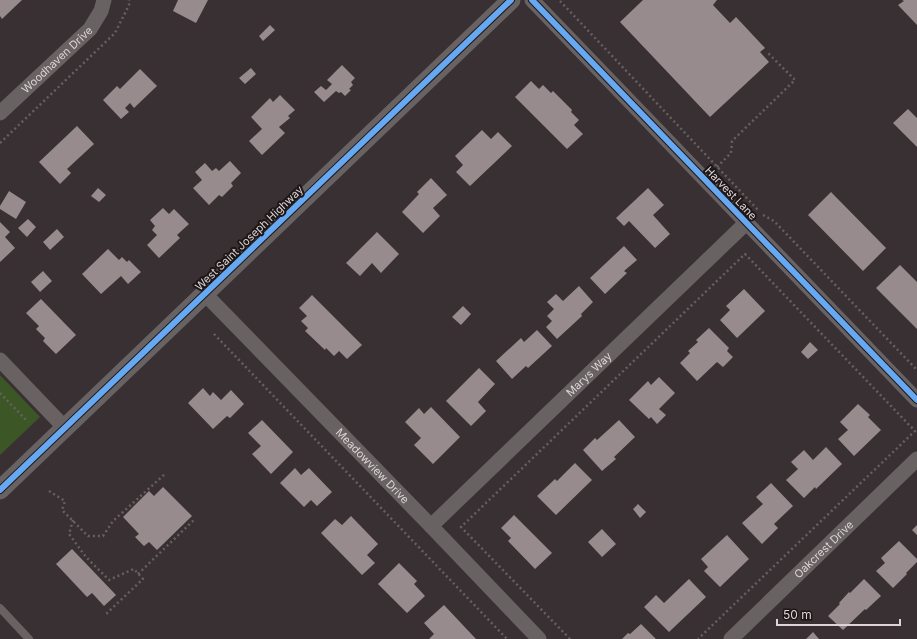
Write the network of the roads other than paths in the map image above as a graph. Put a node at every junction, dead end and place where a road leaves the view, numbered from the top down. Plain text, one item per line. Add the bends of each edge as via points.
1 (104, 0) edge
2 (511, 0) edge
3 (532, 0) edge
4 (0, 113) edge
5 (746, 223) junction
6 (205, 294) junction
7 (0, 360) edge
8 (917, 400) edge
9 (65, 428) junction
10 (917, 459) edge
11 (0, 490) edge
12 (431, 526) junction
13 (0, 608) edge
14 (29, 639) edge
15 (539, 639) edge
16 (731, 639) edge

1 - 4 street, Woodhaven Drive via 101,11 90,29
2 - 6 street, West Saint Joseph Highway
3 - 5 street, Harvest Lane
5 - 8 street, Harvest Lane
5 - 12 street, Marys Way
6 - 9 street, West Saint Joseph Highway
6 - 12 street, Meadowview Drive
7 - 9 street
9 - 11 street, West Saint Joseph Highway
10 - 16 street, Oakcrest Drive
12 - 15 street, Meadowview Drive
13 - 14 lane

